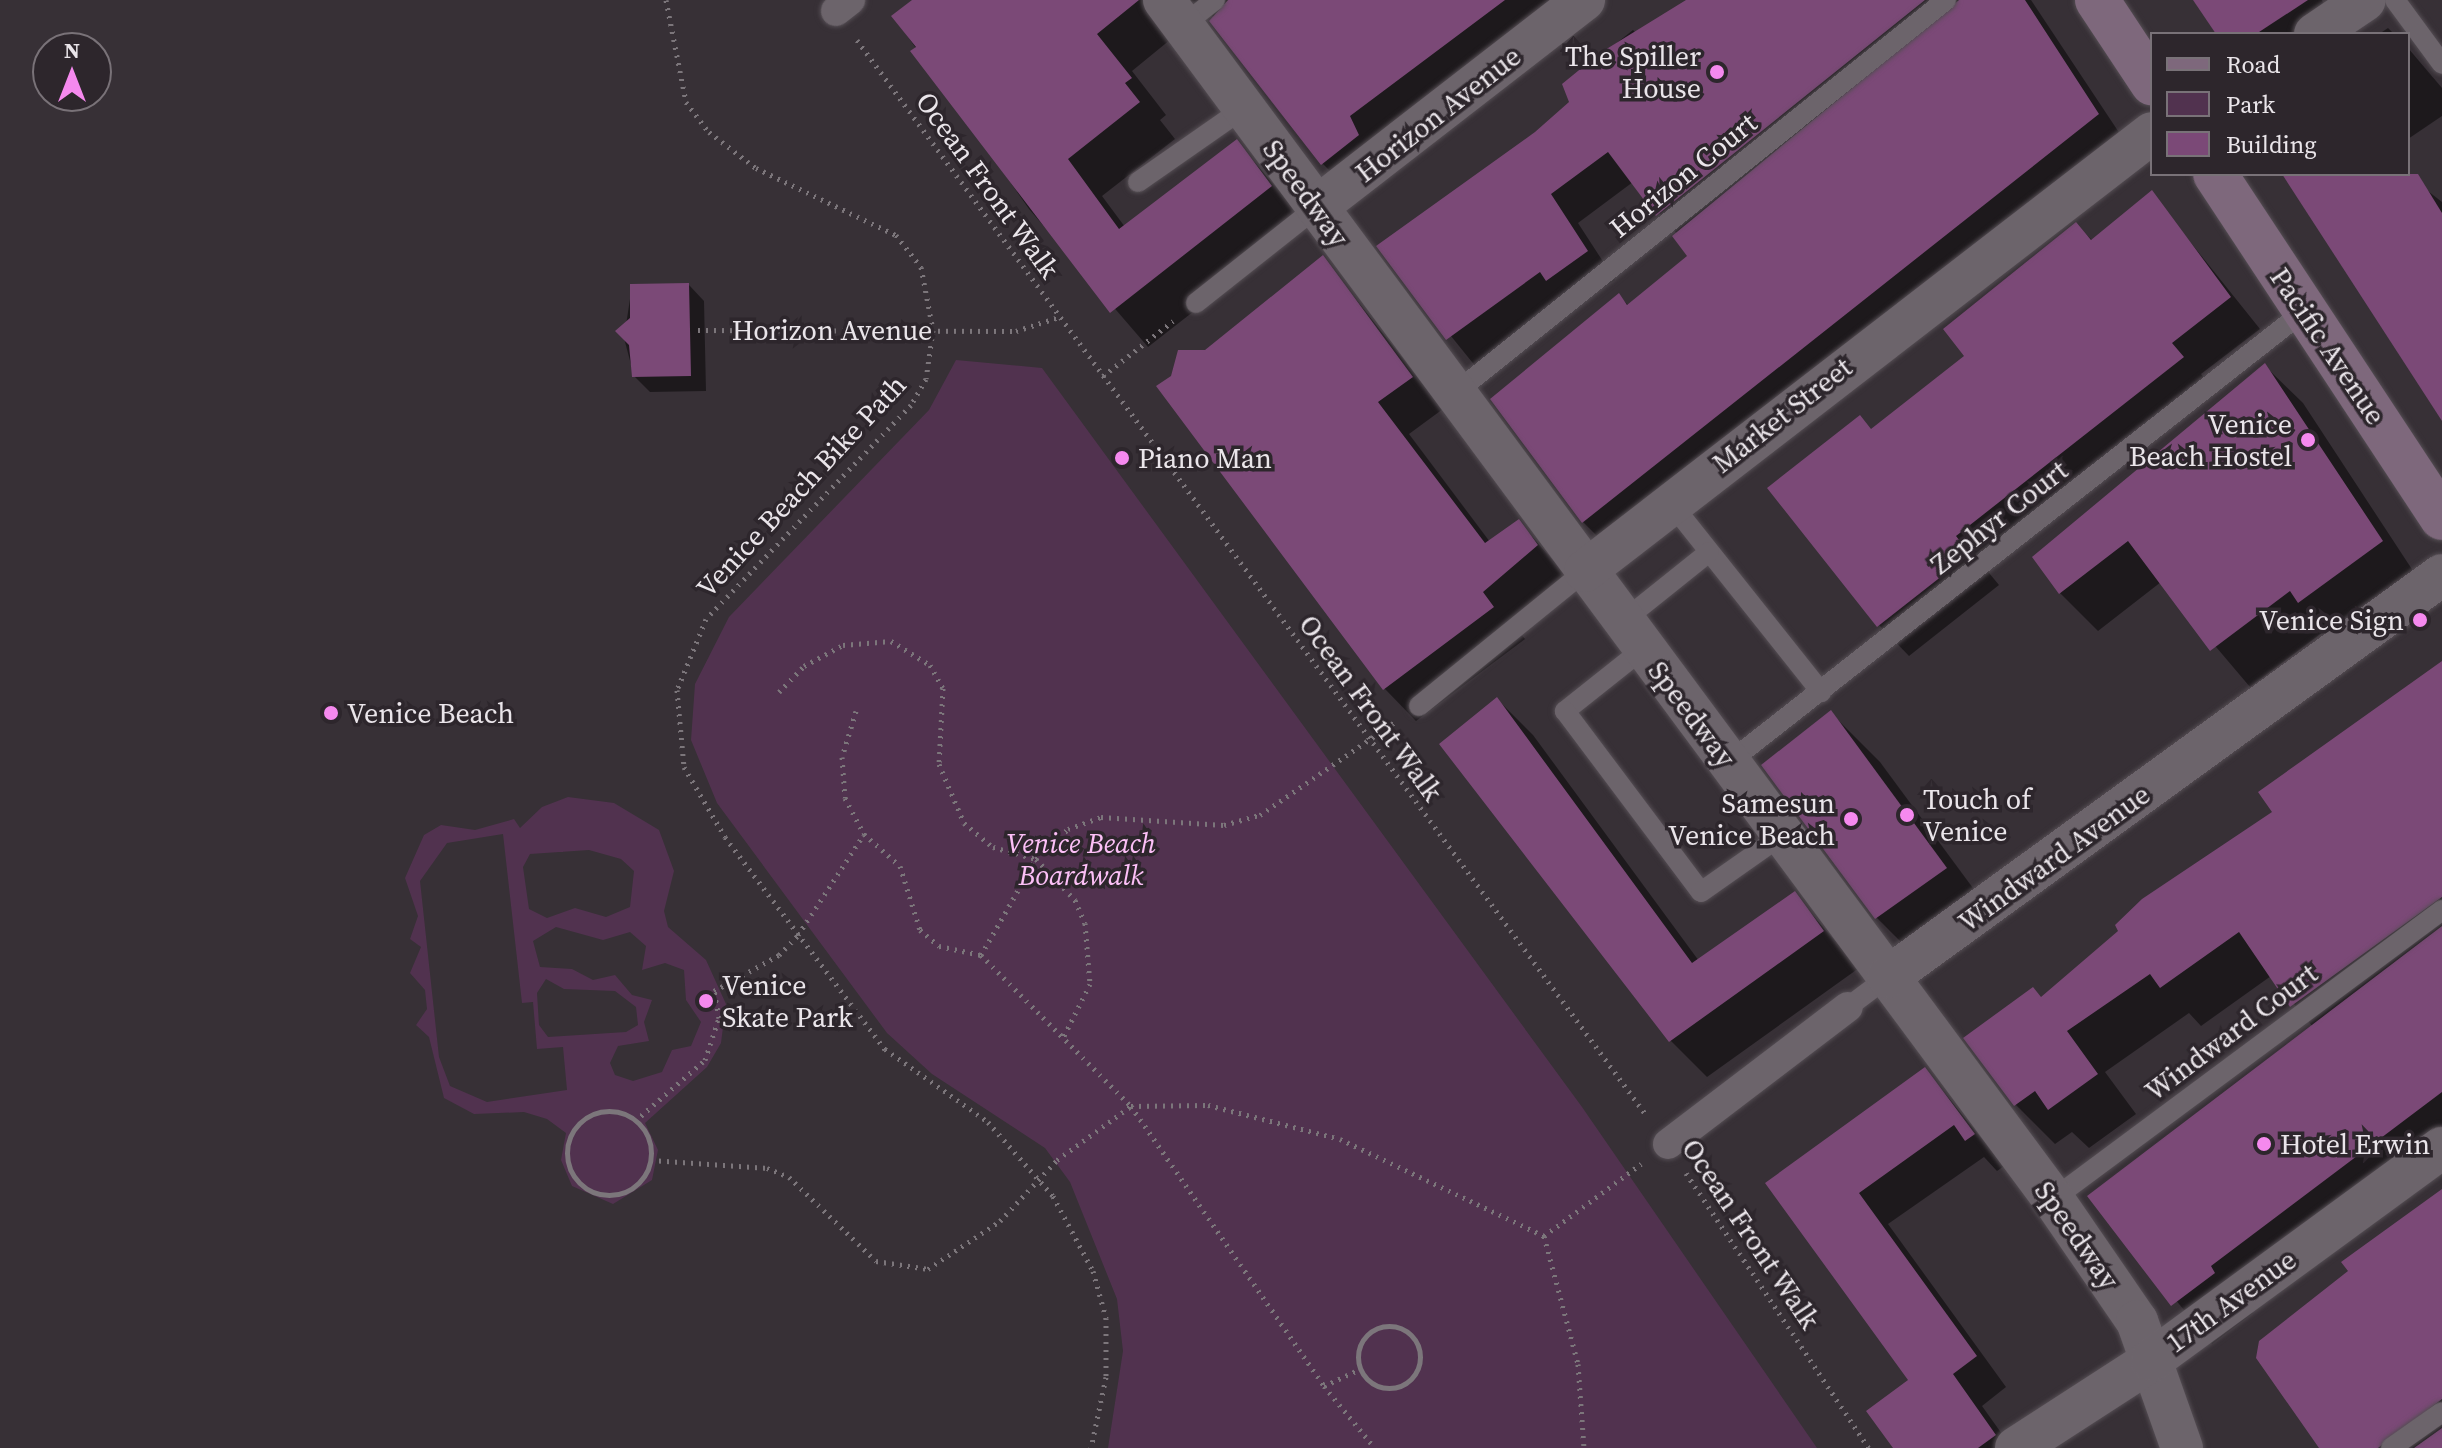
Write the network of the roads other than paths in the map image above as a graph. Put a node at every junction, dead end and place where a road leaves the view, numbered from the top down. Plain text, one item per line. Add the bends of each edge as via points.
1 (1215, 0) edge
2 (1584, 0) edge
3 (1946, 0) edge
4 (2097, 0) edge
5 (2365, 0) edge
6 (2395, 0) edge
7 (1173, 13) edge
8 (2318, 32) edge
9 (2442, 64) edge
10 (2150, 80) edge
11 (1244, 108) junction
12 (2150, 135) edge
13 (2216, 176) edge
14 (1138, 182) dead end
15 (1317, 207) junction
16 (1196, 303) road end
17 (2303, 312) junction
18 (1455, 393) junction
19 (1670, 502) junction
20 (2442, 518) edge
21 (1709, 552) junction
22 (1585, 571) junction
23 (2442, 575) edge
24 (1633, 635) junction
25 (1821, 692) junction
26 (1419, 706) dead end
27 (1728, 763) junction
28 (1782, 835) junction
29 (2442, 910) edge
30 (1888, 977) junction
31 (1848, 1007) joint
32 (1668, 1144) road end
33 (2442, 1148) edge
34 (2053, 1199) junction
35 (2152, 1360) junction
36 (2442, 1412) edge
37 (2016, 1448) edge
38 (2182, 1448) edge
39 (2391, 1448) edge

1 - 7 lane
2 - 15 street, Horizon Avenue
3 - 18 lane, Horizon Court
4 - 10 main road
5 - 8 street
6 - 9 lane
7 - 11 street, Speedway
11 - 14 lane
11 - 15 street, Speedway
12 - 19 street, Market Street
13 - 17 main road, Pacific Avenue
15 - 16 lane, Horizon Avenue
15 - 18 street, Speedway
17 - 20 main road, Pacific Avenue
17 - 25 lane, Zephyr Court
18 - 22 street, Speedway
19 - 21 lane
19 - 22 street, Market Street
21 - 24 lane
21 - 25 lane
22 - 24 street, Speedway
22 - 26 lane, Market Street
23 - 30 street, Windward Avenue
24 - 27 street, Speedway
24 - 28 lane via 1565,711 1574,724 1701,892
25 - 27 lane, Zephyr Court
27 - 28 street, Speedway
28 - 30 street, Speedway
29 - 34 lane, Windward Court
30 - 31 lane, Windward Avenue
30 - 34 street, Speedway
31 - 32 street, Windward Avenue
33 - 35 street, 17th Avenue
34 - 35 street, Speedway via 2137,1321
35 - 37 street, 17th Avenue
35 - 38 street, Speedway
36 - 39 lane

